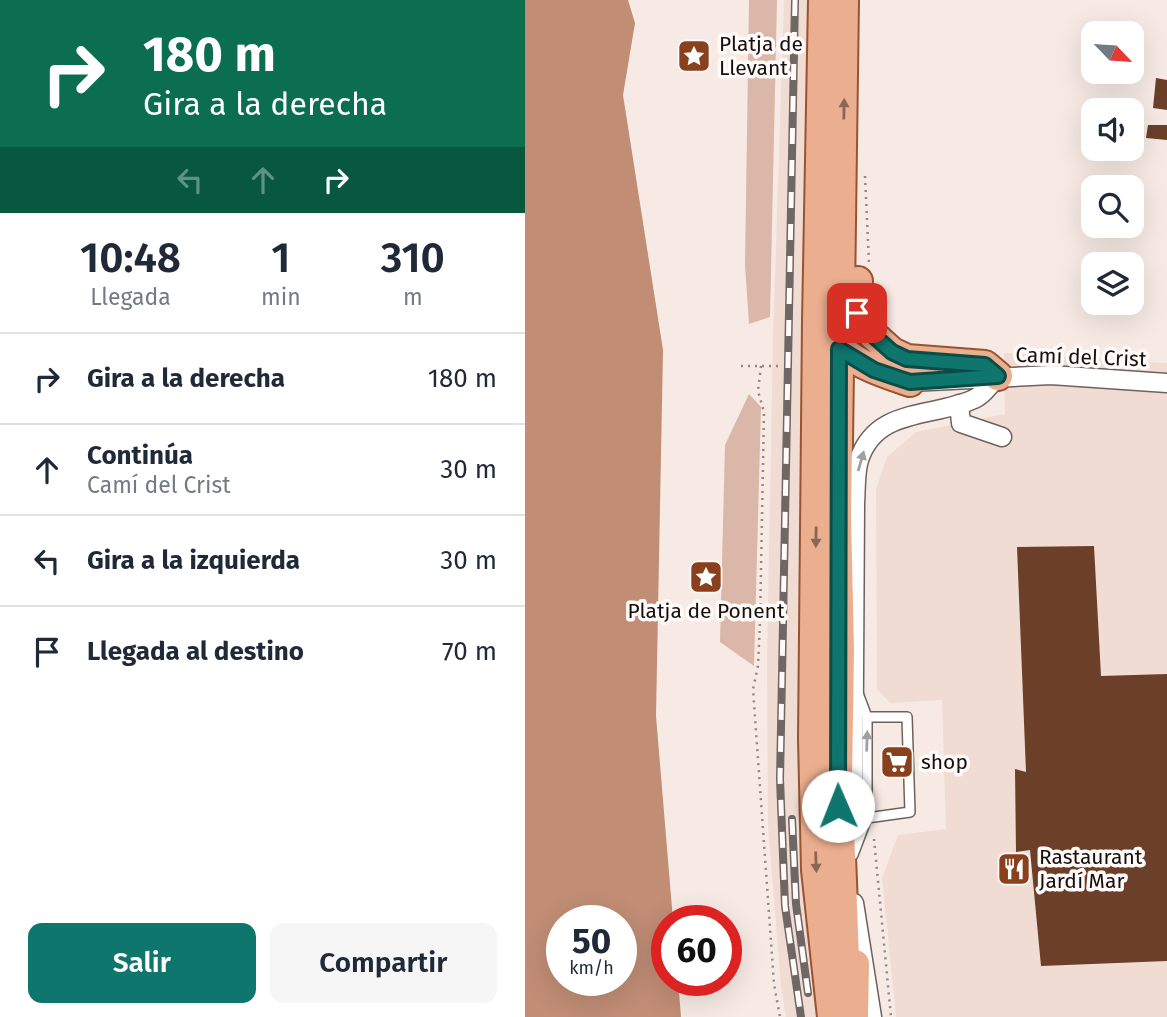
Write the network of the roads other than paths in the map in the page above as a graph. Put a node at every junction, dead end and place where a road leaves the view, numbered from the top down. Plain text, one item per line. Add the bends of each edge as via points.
1 (823, 0) edge
2 (845, 0) edge
3 (831, 148) junction
4 (839, 349) junction
5 (998, 376) junction
6 (910, 382) junction
7 (1167, 383) edge
8 (839, 401) junction
9 (959, 404) junction
10 (1002, 438) dead end
11 (827, 510) junction
12 (854, 640) junction
13 (854, 683) junction
14 (867, 717) junction
15 (867, 818) junction
16 (853, 855) junction
17 (853, 898) junction
18 (832, 1017) edge
19 (852, 1017) edge
20 (872, 1017) edge

1 - 3 main road
3 -> 2 main road
3 - 4 main road via 825,169 822,322
3 - 5 main road via 855,157 859,179 857,313 873,335 907,359 985,365
3 - 11 main road
4 - 6 main road via 874,370
4 - 8 main road
5 - 6 street, Camí del Crist
5 - 7 street, Camí del Crist
5 - 9 street via 977,398
6 - 8 main road via 864,385
8 - 11 main road via 822,423
9 - 10 street via 961,423
12 -> 9 street via 859,461 871,437 895,419
11 - 12 main road
11 -> 18 main road via 813,739 816,870
11 - 19 main road via 840,650 840,884 844,969
12 - 13 street
13 - 14 lane
13 - 16 street
15 -> 14 lane
14 - 15 lane via 907,717 910,812
15 - 16 lane
16 - 17 street
17 - 19 main road
17 - 20 street

